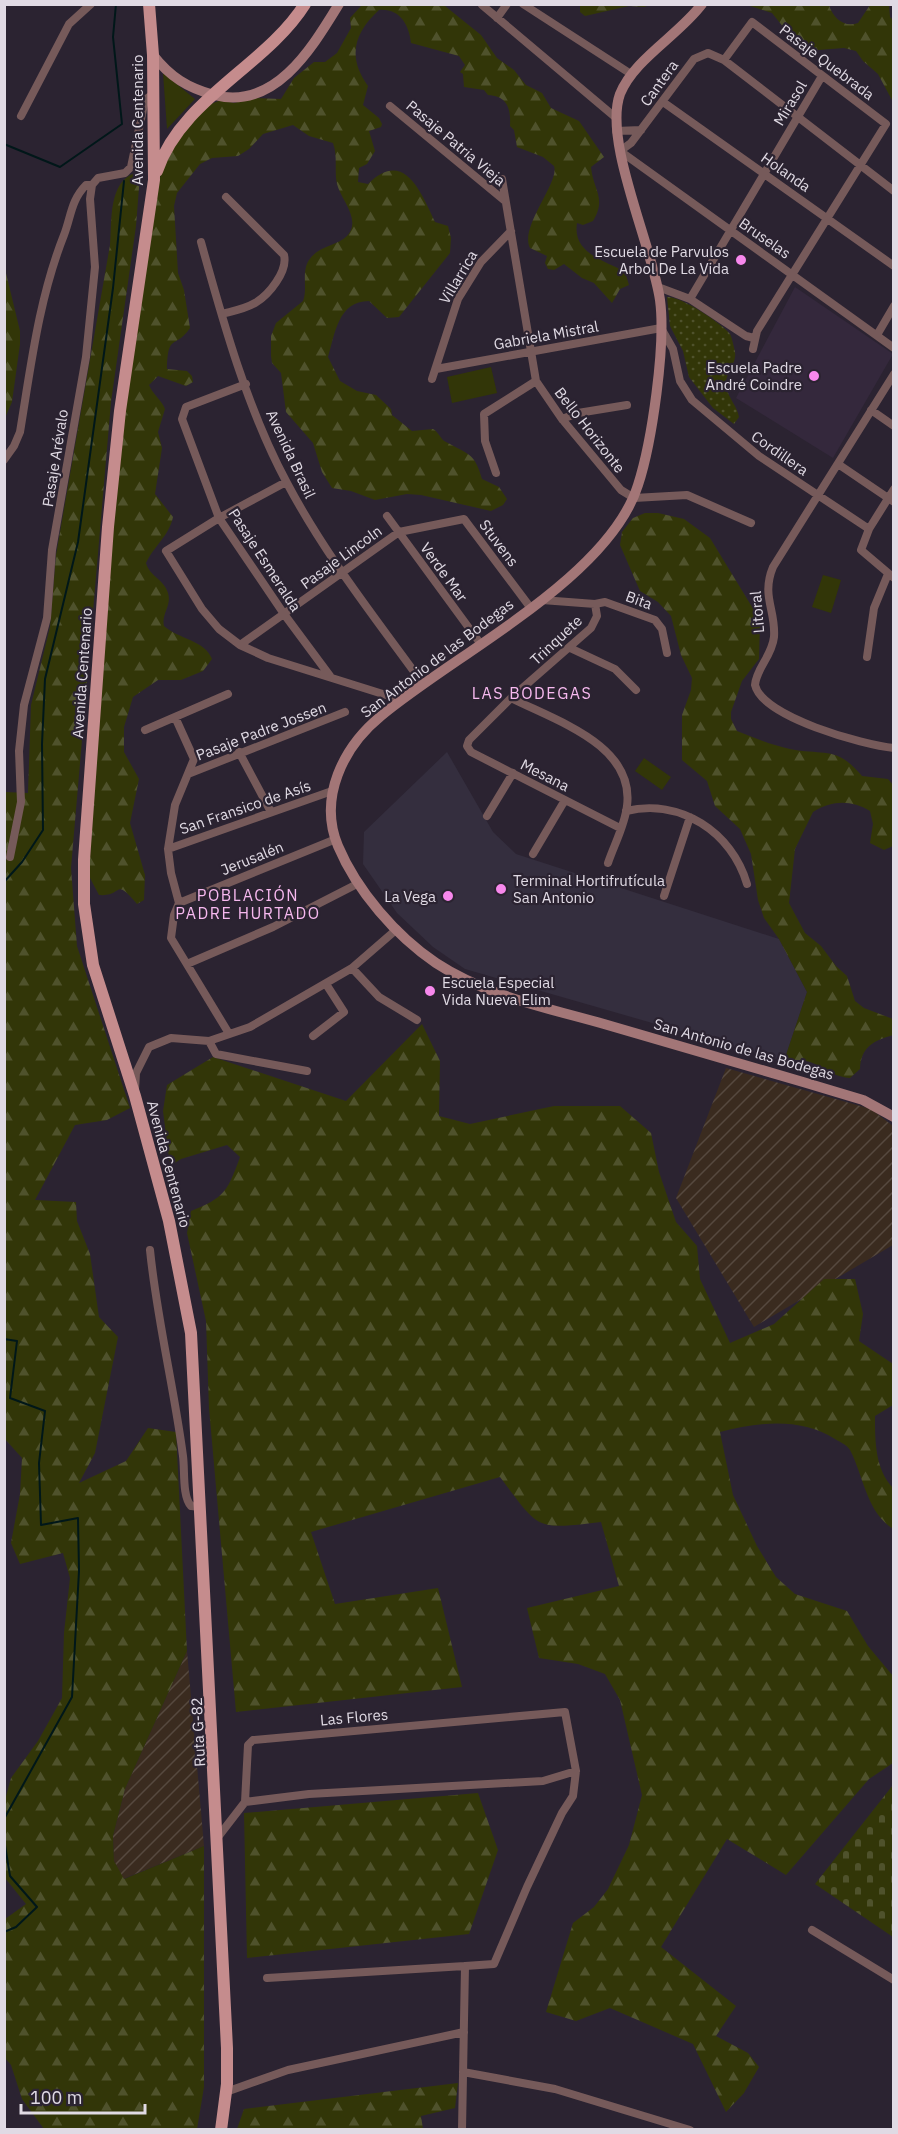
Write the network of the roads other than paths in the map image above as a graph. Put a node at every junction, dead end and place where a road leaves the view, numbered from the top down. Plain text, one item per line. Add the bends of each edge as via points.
1 (91, 4) edge
2 (149, 4) edge
3 (305, 4) edge
4 (339, 4) edge
5 (507, 4) edge
6 (523, 4) edge
7 (702, 4) edge
8 (482, 5) edge
9 (497, 18) junction
10 (153, 55) junction
11 (724, 60) junction
12 (631, 74) junction
13 (822, 76) junction
14 (153, 94) junction
15 (214, 94) junction
16 (663, 102) junction
17 (390, 106) dead end
18 (21, 116) dead end
19 (615, 117) junction
20 (796, 117) junction
21 (641, 130) junction
22 (616, 131) junction
23 (620, 151) junction
24 (859, 165) junction
25 (764, 173) junction
26 (502, 179) dead end
27 (154, 180) junction
28 (92, 185) junction
29 (894, 191) edge
30 (226, 197) dead end
31 (505, 201) junction
32 (827, 218) junction
33 (511, 231) junction
34 (731, 231) junction
35 (201, 242) dead end
36 (894, 266) edge
37 (793, 275) junction
38 (658, 287) junction
39 (690, 300) junction
40 (894, 306) edge
41 (222, 314) junction
42 (662, 328) junction
43 (877, 335) junction
44 (754, 338) junction
45 (894, 348) edge
46 (753, 349) dead end
47 (529, 351) junction
48 (436, 369) junction
49 (894, 374) edge
50 (432, 380) dead end
51 (536, 381) junction
52 (246, 384) junction
53 (627, 405) dead end
54 (872, 410) junction
55 (562, 419) junction
56 (894, 426) edge
57 (4, 460) edge
58 (838, 464) junction
59 (496, 473) dead end
60 (286, 482) junction
61 (894, 489) edge
62 (818, 496) junction
63 (634, 498) junction
64 (891, 500) edge
65 (387, 516) dead end
66 (219, 518) junction
67 (751, 523) dead end
68 (869, 529) junction
69 (399, 532) junction
70 (343, 573) junction
71 (891, 576) edge
72 (542, 600) junction
73 (595, 604) junction
74 (530, 607) junction
75 (284, 614) junction
76 (480, 643) junction
77 (240, 645) junction
78 (570, 648) junction
79 (667, 653) dead end
80 (867, 657) dead end
81 (331, 677) junction
82 (423, 684) junction
83 (636, 690) dead end
84 (228, 694) dead end
85 (512, 698) junction
86 (402, 700) junction
87 (345, 712) dead end
88 (175, 717) junction
89 (145, 730) dead end
90 (469, 740) joint
91 (894, 748) edge
92 (239, 753) junction
93 (513, 773) junction
94 (188, 774) junction
95 (332, 791) junction
96 (565, 800) junction
97 (627, 811) junction
98 (271, 812) junction
99 (487, 816) dead end
100 (690, 817) junction
101 (621, 828) junction
102 (336, 839) junction
103 (168, 849) junction
104 (533, 854) dead end
105 (10, 857) dead end
106 (608, 863) dead end
107 (359, 883) junction
108 (747, 884) dead end
109 (664, 896) dead end
110 (179, 903) junction
111 (397, 929) junction
112 (187, 964) junction
113 (352, 968) junction
114 (326, 984) junction
115 (417, 1020) dead end
116 (228, 1032) junction
117 (312, 1036) dead end
118 (209, 1041) junction
119 (307, 1071) dead end
120 (135, 1096) junction
121 (894, 1117) edge
122 (150, 1250) dead end
123 (191, 1334) joint
124 (201, 1507) junction
125 (576, 1771) junction
126 (245, 1802) junction
127 (218, 1837) junction
128 (812, 1930) dead end
129 (465, 1966) junction
130 (267, 1978) dead end
131 (894, 1980) edge
132 (464, 2032) junction
133 (463, 2072) junction
134 (226, 2092) junction
135 (221, 2130) edge
136 (462, 2130) edge
137 (690, 2130) edge

1 - 18 street via 69,24
2 - 10 main road, Avenida Centenario
3 - 15 main road via 289,25
4 - 15 street via 309,52 281,79 241,98
5 - 9 street
6 - 12 street
7 - 12 street, San Antonio de las Bodegas via 684,26
8 - 9 street
9 - 19 street
10 - 14 main road, Avenida Centenario
10 - 15 street via 179,81
11 - 13 street, Pasaje Quebrada via 752,22
11 - 16 street, Cantera via 708,53 699,55
11 - 20 street
12 - 19 street, San Antonio de las Bodegas
13 - 20 street, Mirasol
13 - 24 street, Pasaje Quebrada via 886,124
14 - 27 main road, Avenida Centenario
14 - 28 street via 145,100 129,169 123,174 98,178
15 - 27 main road via 169,142
16 - 21 street, Cantera
16 - 25 street, Holanda
17 - 31 street, Pasaje Patria Vieja
19 - 22 street, San Antonio de las Bodegas
20 - 24 street
20 - 25 street, Mirasol
21 - 22 street
21 - 23 street, Cantera
22 - 23 street, San Antonio de las Bodegas
23 - 34 street, Bruselas
23 - 38 street, San Antonio de las Bodegas
24 - 29 street
24 - 32 street
25 - 32 street, Holanda
25 - 34 street, Mirasol
26 - 31 street, Bello Horizonte
27 - 120 main road, Avenida Centenario via 120,411 108,527 84,860 84,904 93,966
28 - 57 street via 86,185 75,200 52,264 20,432
28 - 105 street, Pasaje Arévalo via 95,267 86,357 52,550 47,618 24,705 19,751 21,802
30 - 41 street via 285,260 274,284 261,299
31 - 33 street, Bello Horizonte
32 - 36 street, Holanda
32 - 37 street
33 - 47 street, Bello Horizonte
33 - 48 street, Villarrica via 482,262 458,299
34 - 37 street, Bruselas
34 - 39 street, Mirasol
35 - 41 street, Avenida Brasil
37 - 43 street, Bruselas
37 - 44 street
38 - 39 street
38 - 42 street, San Antonio de las Bodegas
39 - 44 street
40 - 43 street
41 - 52 street, Avenida Brasil
42 - 47 street, Gabriela Mistral
42 - 62 street, Cordillera via 673,349 680,381 692,400 759,456
42 - 63 street, San Antonio de las Bodegas via 653,405
43 - 45 street, Bruselas
44 - 46 street
47 - 48 street, Gabriela Mistral
47 - 51 street, Bello Horizonte
48 - 50 street, Villarrica
49 - 54 street, Litoral
51 - 55 street, Bello Horizonte
51 - 59 street via 484,414 485,441
52 - 60 street, Avenida Brasil
52 - 66 street, Pasaje Esmeralda via 182,412
53 - 55 street
54 - 56 street
54 - 58 street, Litoral
55 - 63 street, Bello Horizonte via 621,490
58 - 62 street, Litoral
58 - 64 street
60 - 66 street
60 - 70 street, Avenida Brasil
61 - 64 street
62 - 68 street, Cordillera
62 - 91 street, Litoral via 771,573 767,600 774,636 770,653 756,676 756,689 779,709 819,729 856,742
63 - 67 street via 687,495
63 - 72 street, San Antonio de las Bodegas via 609,539
64 - 68 street
65 - 69 street, Verde Mar
66 - 75 street, Pasaje Esmeralda
66 - 77 street via 166,551 202,609
68 - 71 street via 861,546 862,554
69 - 70 street, Pasaje Lincoln
69 - 74 street, Stuvens via 464,519
69 - 76 street, Verde Mar
70 - 75 street, Pasaje Lincoln
70 - 82 street, Avenida Brasil
71 - 80 street via 874,608
72 - 73 street, Bita
72 - 74 street, San Antonio de las Bodegas
73 - 78 street, Trinquete via 594,625
73 - 79 street, Bita via 605,602 655,620 662,629
74 - 76 street, San Antonio de las Bodegas
75 - 77 street, Pasaje Lincoln
75 - 81 street, Pasaje Esmeralda
76 - 82 street, San Antonio de las Bodegas
77 - 81 street
78 - 83 street via 615,669
78 - 85 street, Trinquete
81 - 86 street
82 - 86 street, San Antonio de las Bodegas
84 - 88 street
85 - 90 street, Trinquete
85 - 97 street via 607,750 624,775
86 - 95 street, San Antonio de las Bodegas via 360,736
87 - 92 street, Pasaje Padre Jossen
88 - 89 street
88 - 94 street via 194,759
90 - 93 street, Mesana via 471,752
92 - 94 street, Pasaje Padre Jossen
92 - 98 street
93 - 96 street, Mesana
93 - 99 street
94 - 103 street via 175,805
95 - 98 street, San Fransico de Asís
95 - 102 street, San Antonio de las Bodegas
96 - 101 street, Mesana
96 - 104 street
97 - 100 street via 662,809
97 - 101 street
98 - 103 street, San Fransico de Asís
100 - 108 street via 724,841
100 - 109 street
101 - 106 street
102 - 107 street, San Antonio de las Bodegas
102 - 110 street, Jerusalén
103 - 110 street
107 - 111 street, San Antonio de las Bodegas
107 - 112 street via 273,927
110 - 112 street via 171,938
111 - 113 street
111 - 121 street, San Antonio de las Bodegas via 437,964 498,992 863,1100
112 - 116 street
113 - 114 street
113 - 115 street via 379,997
114 - 116 street via 250,1027
114 - 117 street via 344,1012
116 - 118 street
118 - 119 street via 216,1054
118 - 120 street via 171,1038 149,1047 136,1073
120 - 123 main road, Avenida Centenario via 176,1248
122 - 124 street via 187,1498 191,1506
123 - 124 main road, Ruta G-82
124 - 127 main road, Ruta G-82
125 - 126 street via 543,1781 309,1794
125 - 126 street, Las Flores via 565,1712 253,1740 248,1745
125 - 129 street via 573,1796 494,1964
126 - 127 street
127 - 134 main road, Ruta G-82
128 - 131 street
129 - 130 street
129 - 132 street
132 - 133 street
132 - 134 street via 288,2070
133 - 136 street
133 - 137 street via 555,2089
134 - 135 main road, Ruta G-82

